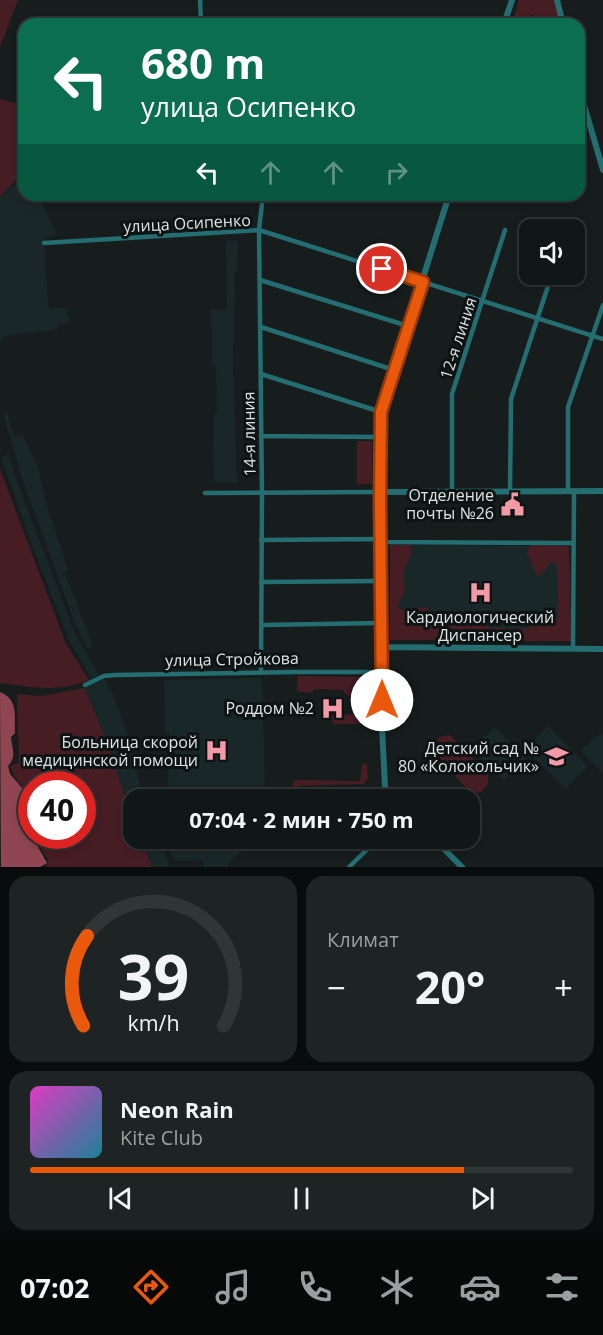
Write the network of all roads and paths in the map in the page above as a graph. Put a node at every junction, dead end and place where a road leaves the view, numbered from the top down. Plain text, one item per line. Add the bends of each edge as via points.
1 (200, 0) edge
2 (512, 0) edge
3 (557, 0) edge
4 (201, 18) edge
5 (506, 18) edge
6 (562, 18) edge
7 (585, 108) edge
8 (603, 170) edge
9 (262, 201) edge
10 (447, 201) edge
11 (260, 230) junction
12 (505, 230) dead end
13 (44, 243) dead end
14 (260, 280) junction
15 (423, 282) junction
16 (548, 285) edge
17 (483, 300) junction
18 (603, 305) edge
19 (538, 318) junction
20 (261, 327) junction
21 (408, 327) junction
22 (593, 336) junction
23 (603, 339) edge
24 (394, 370) junction
25 (261, 374) junction
26 (381, 412) junction
27 (261, 436) junction
28 (380, 437) junction
29 (571, 491) junction
30 (603, 491) edge
31 (380, 492) junction
32 (452, 492) junction
33 (510, 492) junction
34 (205, 493) dead end
35 (262, 493) junction
36 (261, 540) junction
37 (380, 540) junction
38 (574, 543) junction
39 (380, 581) junction
40 (261, 582) junction
41 (380, 623) junction
42 (261, 625) junction
43 (382, 647) junction
44 (573, 649) junction
45 (603, 649) edge
46 (382, 672) junction
47 (261, 673) junction
48 (85, 685) dead end
49 (387, 789) edge
50 (368, 849) edge
51 (444, 849) edge
52 (349, 867) edge
53 (462, 867) edge

1 - 4 street
2 - 5 street
3 - 6 street
7 - 8 street
9 - 11 street, 14-я линия
10 - 15 street
11 - 13 street, улица Осипенко
11 - 14 street, 14-я линия
11 - 15 street, улица Осипенко
12 - 17 street, 12-я линия
14 - 20 street, 14-я линия
14 - 21 street
15 - 17 street, улица Осипенко
15 - 21 street
16 - 19 street
17 - 19 street, улица Осипенко
17 - 32 street, 12-я линия via 452,394
18 - 22 street
19 - 22 street, улица Осипенко
19 - 33 street via 511,399
20 - 24 street
20 - 25 street, 14-я линия
21 - 24 street
22 - 23 street, улица Осипенко
22 - 29 street via 568,407
24 - 26 street
25 - 26 street
25 - 27 street, 14-я линия
26 - 28 street
27 - 28 street
27 - 35 street, 14-я линия
28 - 31 street
29 - 30 street
29 - 33 street
29 - 38 street
31 - 32 street
31 - 35 street
31 - 37 street
32 - 33 street
34 - 35 street
35 - 36 street, 14-я линия
36 - 37 street
36 - 40 street, 14-я линия
37 - 38 street
37 - 39 street
38 - 44 street
39 - 40 street
39 - 41 street
40 - 42 street, 14-я линия
41 - 42 street
41 - 43 street
42 - 47 street, 14-я линия
43 - 44 street
43 - 46 street
44 - 45 street
46 - 47 street, улица Стройкова
46 - 49 street
47 - 48 street, улица Стройкова via 104,676
50 - 52 street
51 - 53 street

